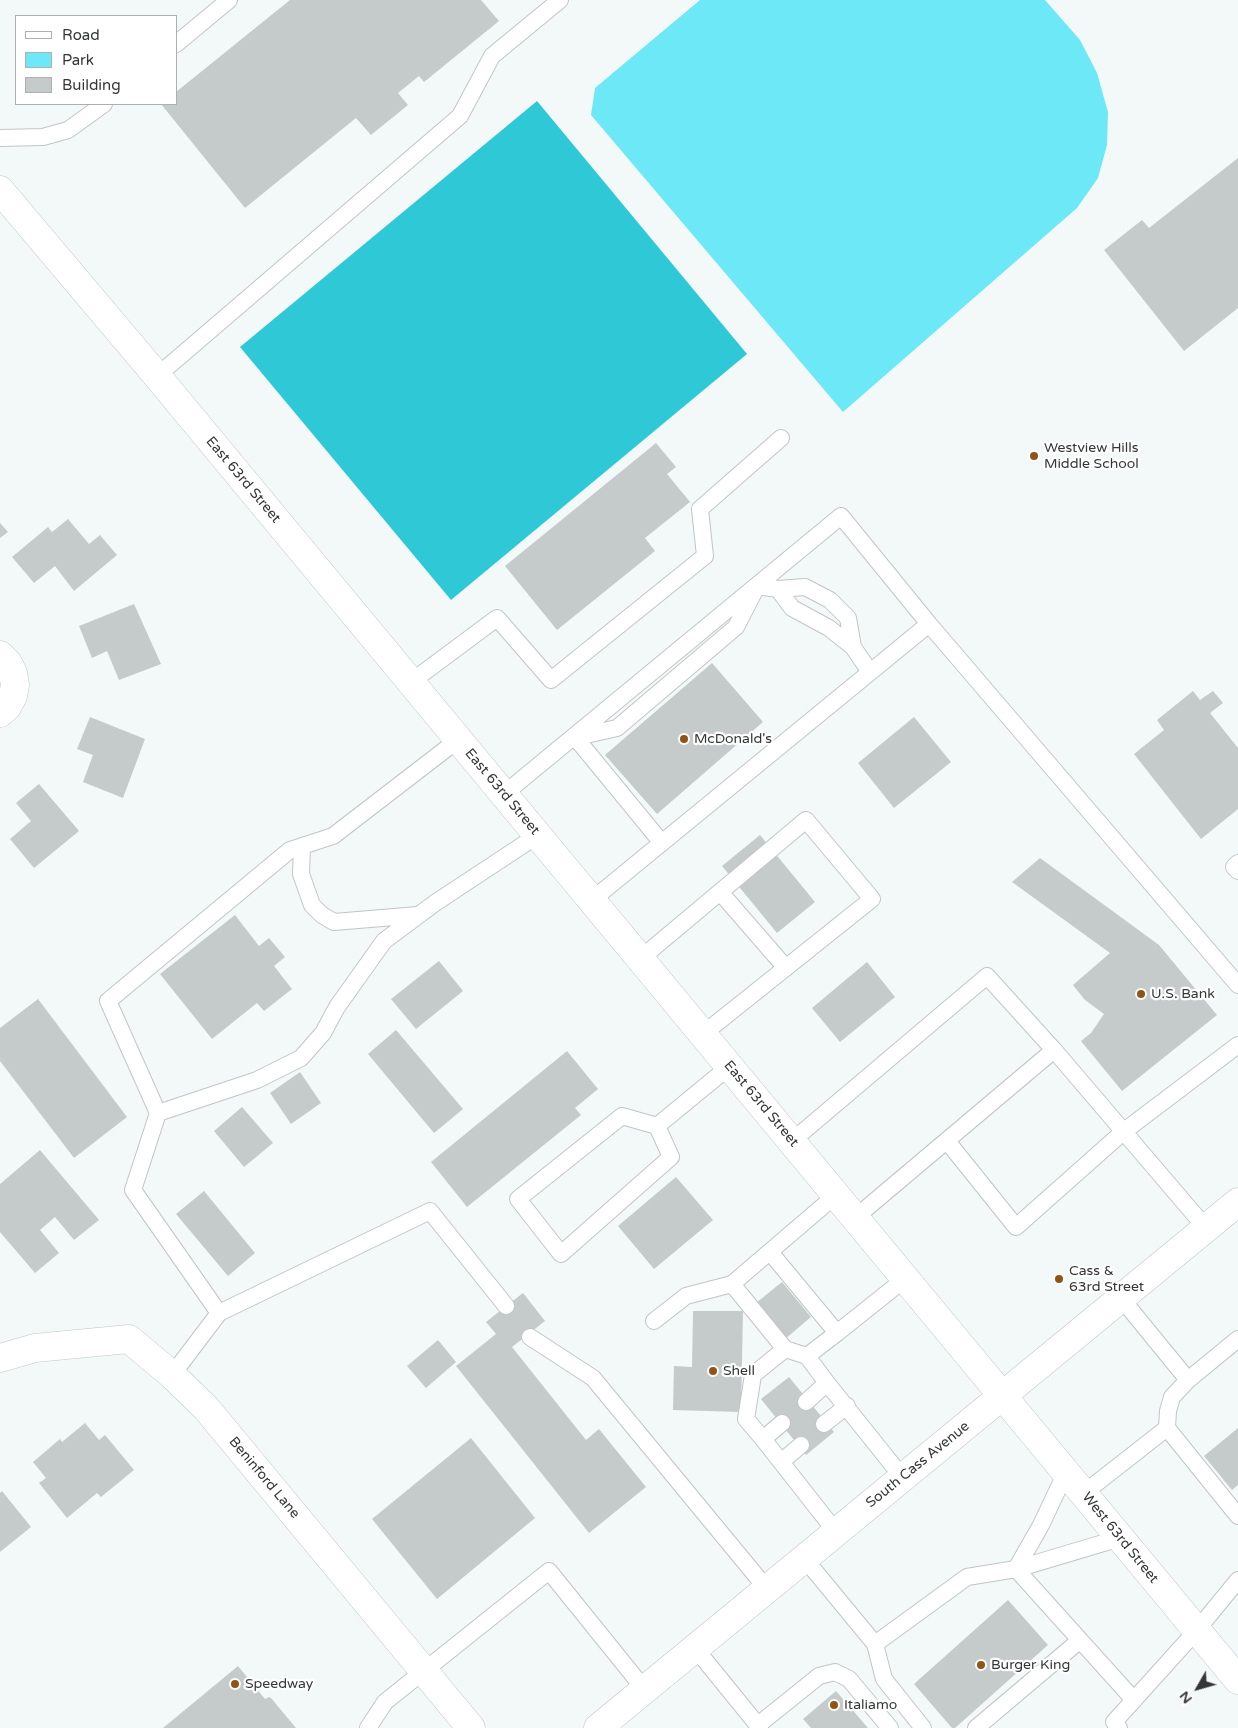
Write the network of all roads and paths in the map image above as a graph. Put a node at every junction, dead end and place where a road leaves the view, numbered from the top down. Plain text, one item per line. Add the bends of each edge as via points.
1 (229, 0) edge
2 (560, 0) edge
3 (178, 42) edge
4 (103, 105) edge
5 (0, 138) edge
6 (0, 190) edge
7 (157, 376) junction
8 (781, 438) dead end
9 (757, 586) junction
10 (778, 589) junction
11 (929, 624) junction
12 (852, 647) junction
13 (0, 655) edge
14 (870, 672) junction
15 (411, 682) junction
16 (0, 713) edge
17 (574, 737) junction
18 (458, 740) junction
19 (504, 794) junction
20 (538, 835) junction
21 (662, 843) junction
22 (302, 846) junction
23 (1238, 863) edge
24 (1238, 872) edge
25 (720, 892) junction
26 (592, 900) junction
27 (418, 915) junction
28 (640, 959) junction
29 (786, 968) junction
30 (1238, 985) edge
31 (703, 1034) junction
32 (1238, 1046) edge
33 (1054, 1050) junction
34 (730, 1066) junction
35 (158, 1113) junction
36 (657, 1126) junction
37 (1123, 1132) junction
38 (792, 1141) junction
39 (947, 1141) junction
40 (836, 1195) junction
41 (1236, 1207) edge
42 (856, 1218) junction
43 (1206, 1228) junction
44 (770, 1252) junction
45 (906, 1278) junction
46 (732, 1284) junction
47 (1121, 1298) junction
48 (506, 1306) dead end
49 (219, 1313) junction
50 (654, 1321) dead end
51 (837, 1333) junction
52 (530, 1337) dead end
53 (1238, 1339) edge
54 (785, 1349) junction
55 (807, 1356) junction
56 (0, 1358) edge
57 (172, 1375) junction
58 (1188, 1380) junction
59 (828, 1383) junction
60 (1002, 1396) junction
61 (806, 1402) dead end
62 (847, 1406) junction
63 (782, 1423) dead end
64 (824, 1424) dead end
65 (1167, 1428) junction
66 (763, 1439) junction
67 (800, 1445) dead end
68 (780, 1462) junction
69 (1066, 1472) junction
70 (903, 1478) junction
71 (1084, 1493) junction
72 (1238, 1516) edge
73 (836, 1532) junction
74 (1120, 1538) junction
75 (804, 1558) junction
76 (1016, 1569) junction
77 (1238, 1580) edge
78 (767, 1589) junction
79 (1197, 1630) junction
80 (1079, 1641) junction
81 (875, 1644) junction
82 (695, 1648) junction
83 (423, 1671) junction
84 (1238, 1680) edge
85 (645, 1690) junction
86 (1134, 1700) junction
87 (1113, 1726) edge
88 (759, 1727) edge
89 (368, 1728) edge
90 (471, 1728) edge
91 (598, 1728) edge
92 (890, 1728) edge
93 (924, 1728) edge
94 (976, 1728) edge

1 - 3 lane
2 - 7 lane via 492,56 460,116
4 - 5 lane via 68,130 43,137
6 - 7 main road, East 63rd Street
7 - 15 main road, East 63rd Street
8 - 15 lane via 700,509 705,556 550,680 497,618
9 - 10 lane
9 - 11 lane via 841,516
9 - 17 lane
10 - 12 lane via 792,608 829,628
10 - 12 lane via 805,587 830,600 848,618
11 - 14 lane
11 - 30 lane
12 - 14 lane
13 - 16 main road via 13,673 14,685 13,696
14 - 21 lane
15 - 18 main road, East 63rd Street
17 - 19 lane
17 - 21 lane
18 - 19 main road, East 63rd Street
18 - 22 lane via 333,836
19 - 20 main road, East 63rd Street
20 - 26 main road, East 63rd Street
20 - 27 lane
21 - 26 lane
22 - 27 lane via 301,874 312,906 334,922
22 - 35 lane via 290,850 108,1001
23 - 24 lane via 1234,867
25 - 28 lane
25 - 29 lane
25 - 29 lane via 806,820 872,899
26 - 28 main road, East 63rd Street
27 - 35 lane via 384,941 323,1033 301,1058 257,1080
28 - 31 main road, East 63rd Street
29 - 31 lane
31 - 34 main road, East 63rd Street
32 - 37 lane
33 - 37 lane
33 - 38 lane via 987,976
33 - 39 lane
34 - 36 lane
34 - 38 main road, East 63rd Street
35 - 49 lane via 133,1190
36 - 36 lane via 622,1116 518,1199 561,1254 671,1157
37 - 39 lane via 1016,1227
37 - 43 lane
38 - 40 main road, East 63rd Street
39 - 42 lane
40 - 42 main road, East 63rd Street
40 - 44 lane
41 - 43 main road, South Cass Avenue
42 - 45 main road, East 63rd Street
43 - 47 main road, South Cass Avenue
44 - 46 lane
44 - 51 lane
45 - 51 lane
45 - 60 main road, East 63rd Street
46 - 50 lane via 686,1296
46 - 54 lane
47 - 58 lane
47 - 60 main road, South Cass Avenue
48 - 49 lane via 430,1212
49 - 57 lane
51 - 55 lane
52 - 78 lane via 593,1378
53 - 58 lane
54 - 55 lane
54 - 66 lane via 753,1376 746,1419
55 - 59 lane
56 - 57 main road, Beninford Lane via 35,1348 129,1339
57 - 83 main road, Beninford Lane via 206,1408
58 - 65 lane via 1172,1397
59 - 61 lane
59 - 62 lane
60 - 69 main road, West 63rd Street
60 - 70 main road, South Cass Avenue
62 - 64 lane
62 - 70 lane
63 - 66 lane
65 - 71 lane
65 - 72 lane
66 - 68 lane
67 - 68 lane
68 - 73 lane
69 - 71 main road, West 63rd Street
69 - 76 lane
70 - 73 main road, South Cass Avenue
71 - 74 main road, West 63rd Street
73 - 75 main road, South Cass Avenue
74 - 76 lane
74 - 79 main road, West 63rd Street
75 - 78 main road, South Cass Avenue
75 - 81 lane
76 - 80 lane
76 - 81 lane via 967,1577
77 - 79 lane
78 - 82 main road, South Cass Avenue
79 - 84 main road, West 63rd Street
79 - 86 lane
80 - 86 lane
80 - 94 lane
81 - 93 lane via 884,1679
82 - 85 main road, South Cass Avenue
82 - 88 lane
83 - 85 lane via 550,1571
83 - 89 lane via 385,1702
83 - 90 main road, Beninford Lane
85 - 91 main road, South Cass Avenue
86 - 87 lane
88 - 92 lane via 819,1676 835,1672 849,1679

